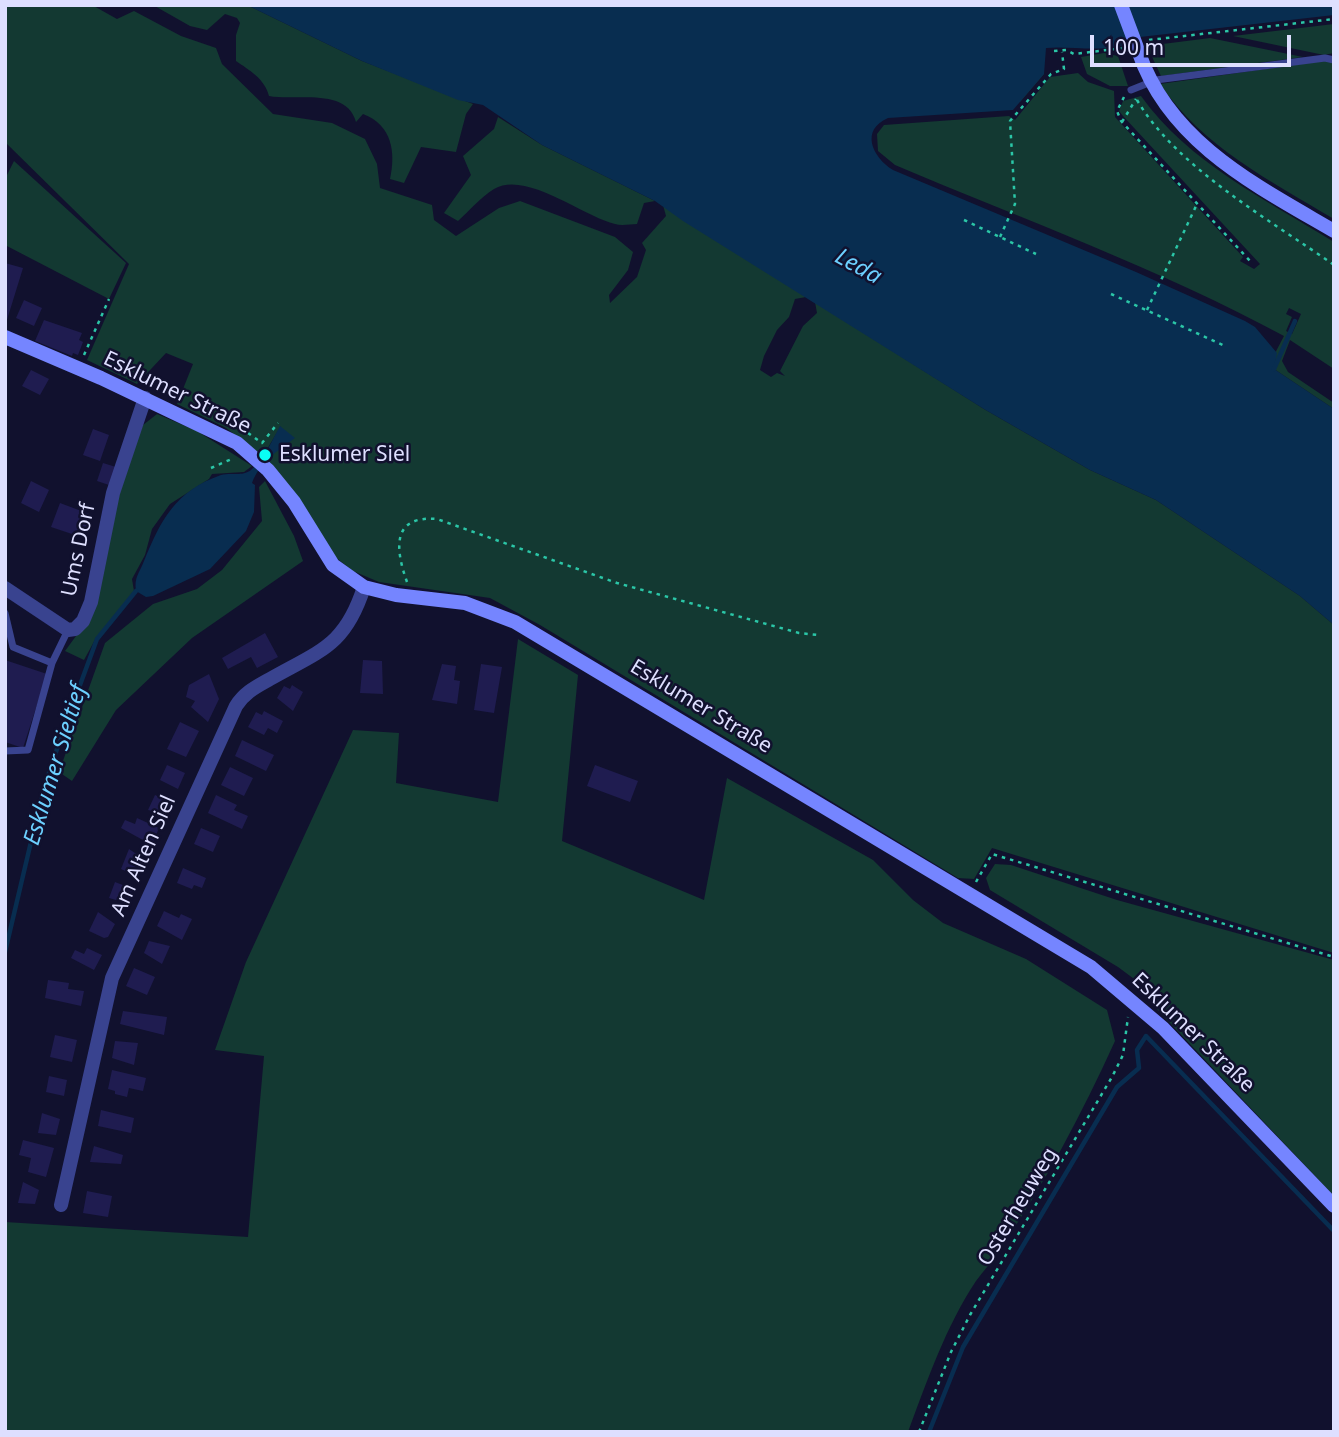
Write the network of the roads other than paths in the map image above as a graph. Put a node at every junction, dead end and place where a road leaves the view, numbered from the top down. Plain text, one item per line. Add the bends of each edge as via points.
1 (1121, 5) edge
2 (1334, 60) edge
3 (1150, 81) junction
4 (1131, 90) dead end
5 (1334, 231) edge
6 (5, 337) edge
7 (145, 398) junction
8 (364, 587) junction
9 (5, 588) edge
10 (5, 613) edge
11 (68, 630) junction
12 (52, 663) junction
13 (5, 751) edge
14 (61, 1206) dead end
15 (1334, 1206) edge

1 - 3 street, bridge
2 - 3 lane
3 - 4 lane
3 - 5 street via 1173,115 1210,152 1255,185
6 - 7 street, Esklumer Straße
7 - 8 street, Esklumer Straße via 255,457 294,502 333,565
7 - 11 street, Ums Dorf via 113,493 91,602 83,621
8 - 14 street, Am Alten Siel via 342,635 251,690 236,706 112,978
8 - 15 street, Esklumer Straße via 465,603 515,622 1091,967 1129,996
9 - 11 street, Ums Dorf
10 - 12 lane via 13,647
11 - 12 lane
12 - 13 lane via 28,750

